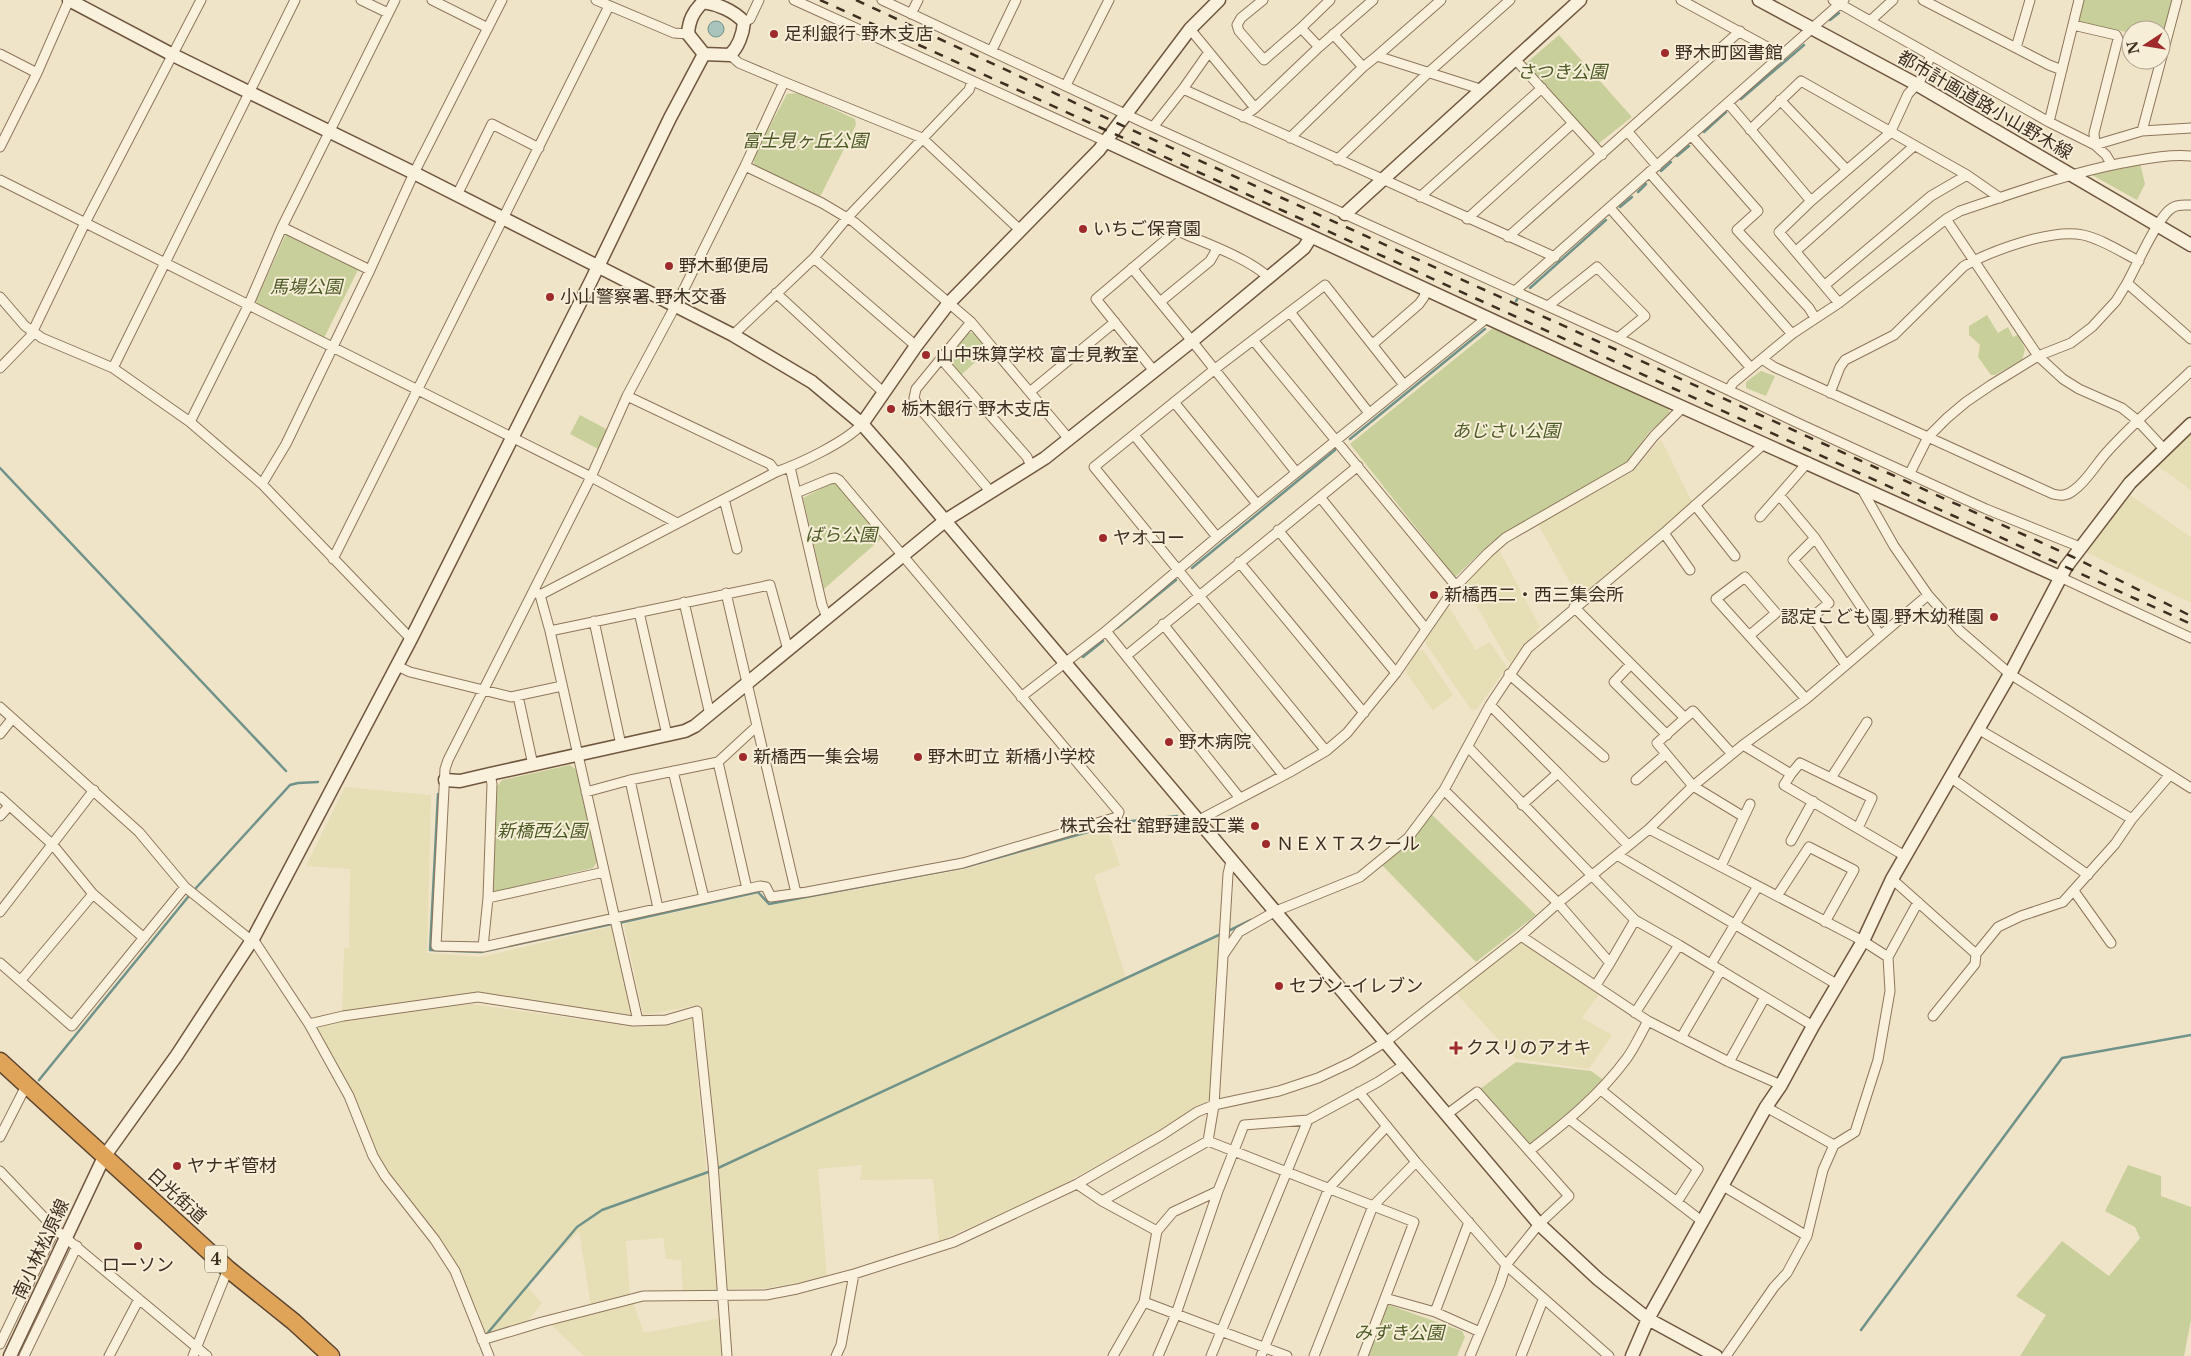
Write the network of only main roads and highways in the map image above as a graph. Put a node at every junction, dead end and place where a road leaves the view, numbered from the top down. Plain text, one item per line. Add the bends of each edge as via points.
1 (0, 1061) edge
2 (331, 1356) edge

1 - 2 highway, 日光街道 / 4 via 228,1269

